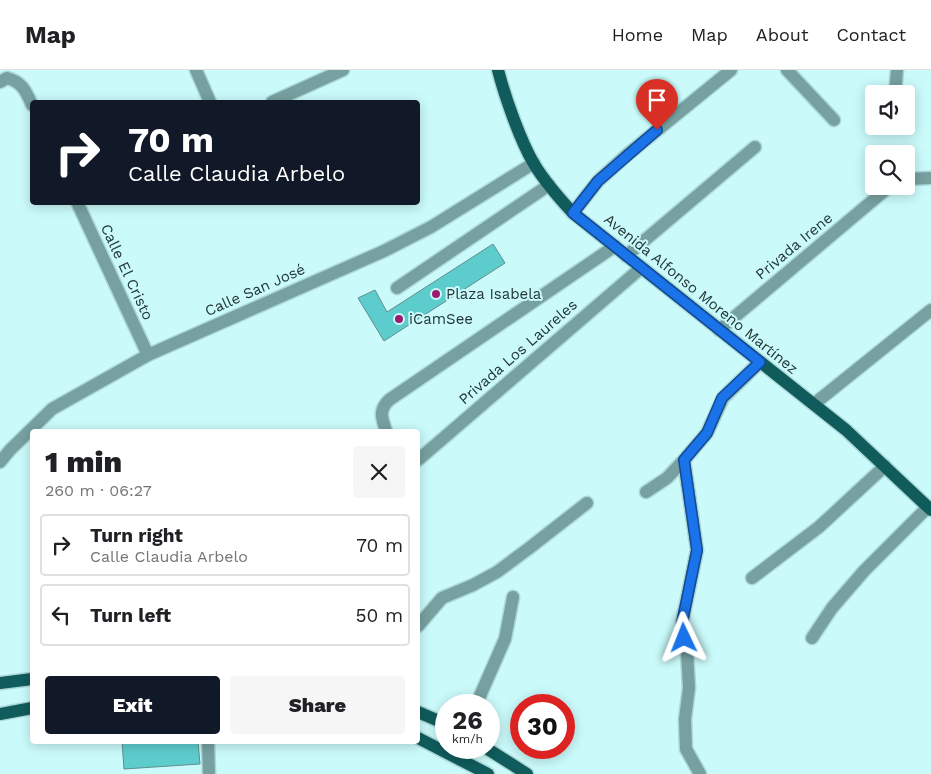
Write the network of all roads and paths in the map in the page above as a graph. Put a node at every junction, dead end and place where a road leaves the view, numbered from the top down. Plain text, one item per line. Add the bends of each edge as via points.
1 (196, 70) edge
2 (343, 70) edge
3 (498, 70) edge
4 (731, 70) edge
5 (786, 70) edge
6 (898, 70) edge
7 (0, 82) edge
8 (896, 85) edge
9 (30, 100) edge
10 (209, 100) edge
11 (276, 100) edge
12 (834, 120) dead end
13 (755, 147) dead end
14 (534, 163) junction
15 (931, 178) edge
16 (915, 179) edge
17 (549, 185) junction
18 (879, 195) edge
19 (79, 205) edge
20 (573, 213) junction
21 (615, 246) junction
22 (626, 256) junction
23 (641, 268) junction
24 (397, 288) dead end
25 (931, 310) edge
26 (719, 330) junction
27 (148, 355) junction
28 (760, 362) junction
29 (814, 404) junction
30 (32, 429) edge
31 (385, 429) edge
32 (30, 431) edge
33 (420, 458) edge
34 (684, 460) junction
35 (0, 462) edge
36 (884, 466) junction
37 (646, 492) dead end
38 (587, 503) dead end
39 (930, 508) edge
40 (752, 578) dead end
41 (513, 597) dead end
42 (420, 624) edge
43 (812, 638) dead end
44 (30, 679) edge
45 (0, 683) edge
46 (481, 694) edge
47 (30, 708) edge
48 (420, 713) edge
49 (0, 714) edge
50 (435, 719) edge
51 (420, 739) edge
52 (208, 744) edge
53 (500, 757) edge
54 (209, 774) edge
55 (488, 774) edge
56 (526, 774) edge
57 (700, 774) edge

1 - 10 street
2 - 11 street
3 - 14 main road, Avenida Alfonso Moreno Martínez
4 - 20 street via 598,181
5 - 12 street
6 - 8 street
7 - 9 street via 7,78 18,81
13 - 22 street
14 - 17 main road, Avenida Alfonso Moreno Martínez
14 - 27 street, Calle San José via 407,239
15 - 16 street
17 - 20 main road, Avenida Alfonso Moreno Martínez
17 - 24 street
18 - 26 street, Privada Irene
19 - 27 street, Calle El Cristo
20 - 21 main road, Avenida Alfonso Moreno Martínez
21 - 22 main road, Avenida Alfonso Moreno Martínez
21 - 31 street, Privada Los Laureles via 389,400 383,406 381,416
22 - 23 main road, Avenida Alfonso Moreno Martínez
23 - 26 main road, Avenida Alfonso Moreno Martínez
23 - 33 street, Privada Los Laureles
25 - 29 street
26 - 28 main road, Avenida Alfonso Moreno Martínez
27 - 30 street, Calle San José via 52,410
28 - 29 main road, Avenida Alfonso Moreno Martínez
28 - 34 street via 722,398 707,433
29 - 36 main road, Avenida Alfonso Moreno Martínez
32 - 35 street, Calle San José
34 - 37 street via 667,478
34 - 57 street via 697,550 682,623 690,688 685,719 686,749
36 - 39 main road, Avenida Alfonso Moreno Martínez
36 - 40 street via 819,527
38 - 42 street via 497,572 442,598
39 - 43 street via 864,571 832,608
41 - 46 street via 505,638
44 - 45 main road
47 - 49 main road
48 - 50 main road
51 - 55 main road
52 - 54 street
53 - 56 main road

